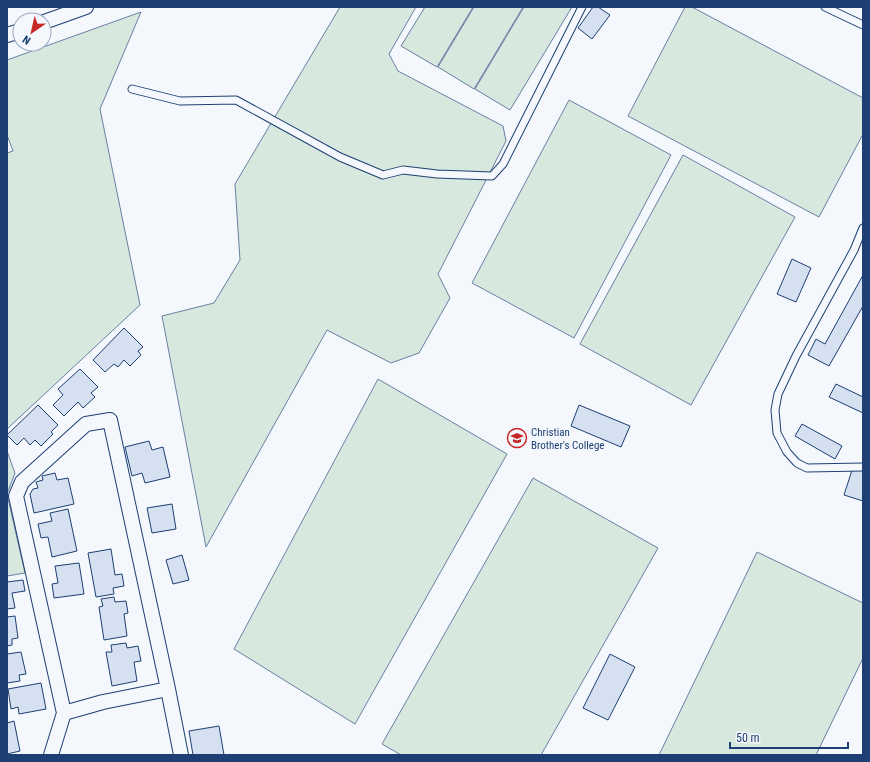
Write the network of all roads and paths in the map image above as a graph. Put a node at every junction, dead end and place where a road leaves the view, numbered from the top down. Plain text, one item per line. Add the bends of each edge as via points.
1 (86, 7) edge
2 (582, 7) edge
3 (825, 7) edge
4 (52, 19) edge
5 (863, 25) edge
6 (132, 89) dead end
7 (863, 228) edge
8 (863, 466) edge
9 (168, 689) junction
10 (64, 713) junction
11 (51, 755) edge
12 (181, 755) edge

1 - 4 street
2 - 6 lane via 503,164 492,176 404,170 383,175 340,157 236,100 180,101
3 - 5 lane
7 - 8 lane via 854,250 778,394 775,410 777,433 787,452 797,463 808,468
9 - 10 street
9 - 10 street via 110,420 86,424 22,482 16,496
9 - 12 street
10 - 11 street

